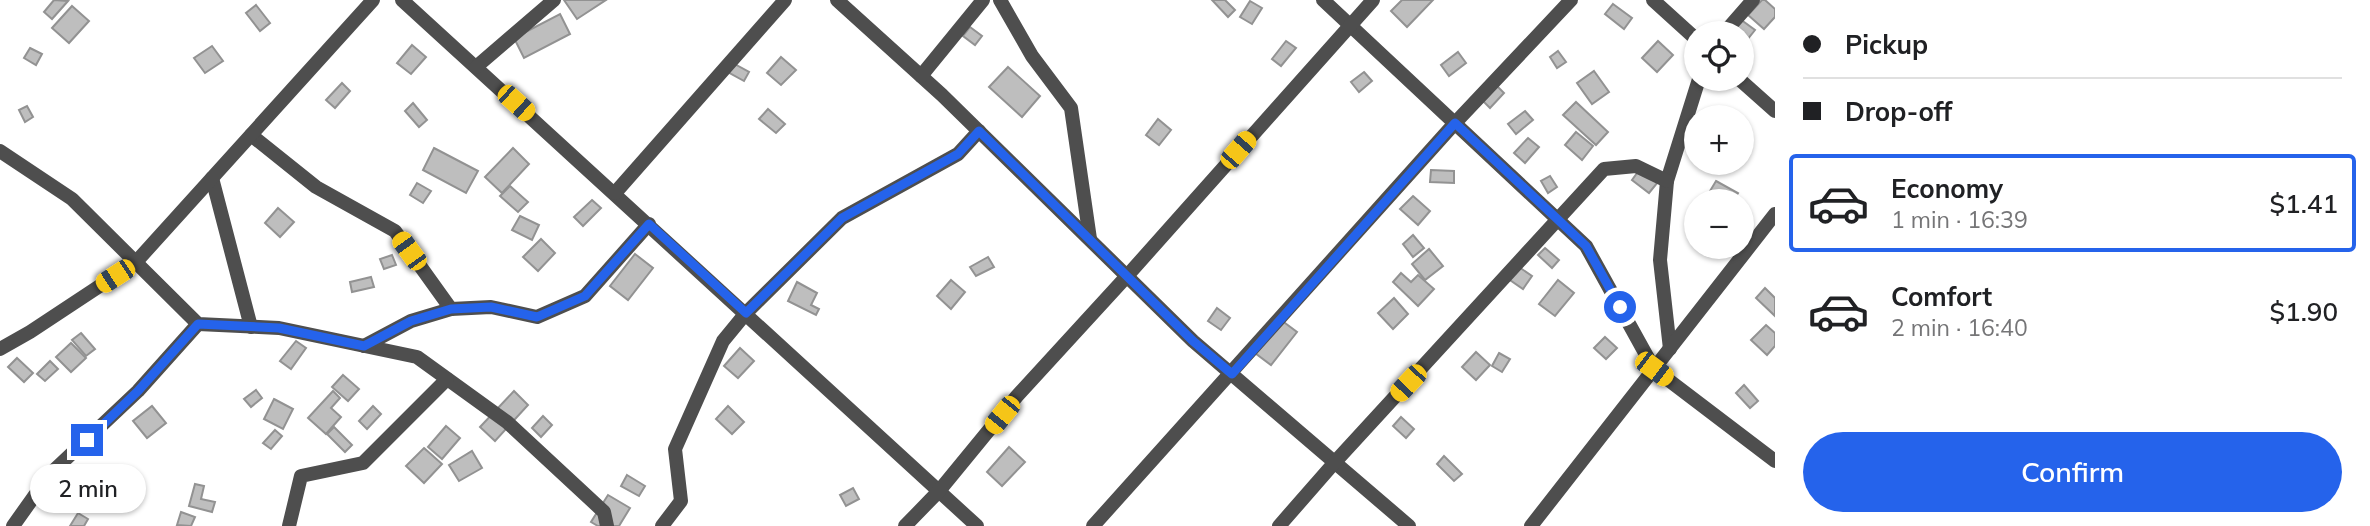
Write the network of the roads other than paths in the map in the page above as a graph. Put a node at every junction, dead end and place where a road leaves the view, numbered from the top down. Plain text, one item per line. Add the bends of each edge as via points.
1 (373, 0) edge
2 (402, 0) edge
3 (554, 0) edge
4 (785, 0) edge
5 (836, 0) edge
6 (983, 0) edge
7 (1000, 0) edge
8 (1322, 0) edge
9 (1373, 0) edge
10 (1571, 0) edge
11 (1653, 0) edge
12 (1754, 0) edge
13 (1735, 21) edge
14 (1349, 24) junction
15 (1684, 28) edge
16 (476, 67) junction
17 (921, 76) junction
18 (1695, 91) edge
19 (1752, 91) edge
20 (1775, 111) edge
21 (1455, 123) junction
22 (979, 131) junction
23 (251, 135) junction
24 (0, 151) edge
25 (212, 178) junction
26 (1667, 181) junction
27 (615, 193) junction
28 (1775, 214) edge
29 (1558, 220) junction
30 (649, 224) junction
31 (1090, 239) junction
32 (136, 262) junction
33 (1127, 276) junction
34 (451, 309) junction
35 (746, 313) junction
36 (198, 324) junction
37 (251, 327) junction
38 (364, 346) junction
39 (0, 348) edge
40 (1670, 349) junction
41 (1654, 369) junction
42 (1232, 374) junction
43 (447, 379) junction
44 (1775, 461) edge
45 (1335, 462) junction
46 (939, 491) junction
47 (13, 526) edge
48 (289, 526) edge
49 (607, 526) edge
50 (662, 526) edge
51 (905, 526) edge
52 (977, 526) edge
53 (1093, 526) edge
54 (1279, 526) edge
55 (1409, 526) edge
56 (1531, 526) edge

1 - 23 street
2 - 16 street
3 - 16 street
4 - 27 street
5 - 17 street
6 - 17 street
7 - 31 street via 1032,56 1071,108
8 - 14 street
9 - 14 street
10 - 21 street
11 - 15 street
12 - 13 street
14 - 21 street
14 - 33 street
16 - 27 street
17 - 22 street
18 - 26 street
19 - 20 street
21 - 29 street
21 - 42 street
22 - 31 street
22 - 35 street via 958,154 842,218
23 - 25 street
23 - 34 street via 316,187 395,231
24 - 32 street via 72,199
25 - 32 street
25 - 37 street
26 - 29 street via 1636,166 1604,169
26 - 40 street via 1660,260
27 - 30 street
28 - 40 street
29 - 41 street via 1586,246
29 - 45 street
30 - 34 street via 585,296 573,302 537,317 491,307
30 - 35 street
31 - 33 street
32 - 36 street
32 - 39 street
33 - 42 street
33 - 46 street via 1017,396
34 - 38 street via 411,321
35 - 46 street
35 - 50 street via 723,341 675,449 681,501
36 - 37 street
36 - 47 street via 138,391 50,474
37 - 38 street via 279,328
38 - 43 street via 417,357
40 - 41 street
41 - 44 street
41 - 56 street
42 - 45 street
42 - 53 street
43 - 48 street via 363,463 301,476
43 - 49 street via 507,422 604,513
45 - 54 street
45 - 55 street
46 - 51 street
46 - 52 street

